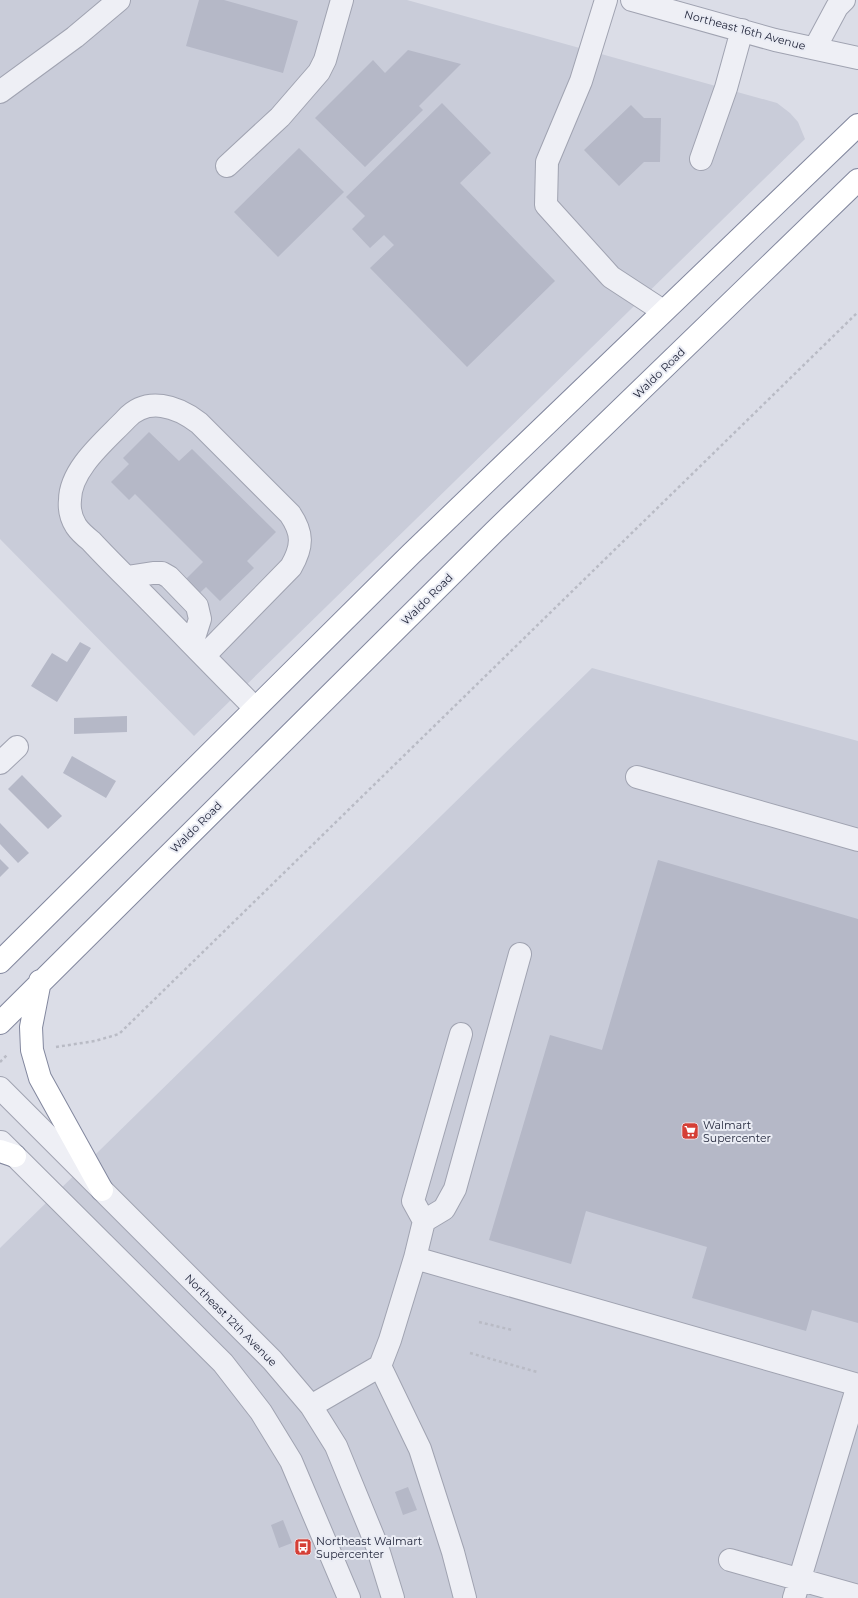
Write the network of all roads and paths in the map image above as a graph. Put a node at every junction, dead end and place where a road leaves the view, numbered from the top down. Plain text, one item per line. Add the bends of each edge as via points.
1 (119, 0) edge
2 (342, 0) edge
3 (606, 0) edge
4 (844, 0) edge
5 (642, 1) edge
6 (742, 30) junction
7 (815, 48) junction
8 (858, 58) edge
9 (0, 92) edge
10 (858, 125) edge
11 (701, 159) dead end
12 (227, 166) dead end
13 (858, 180) edge
14 (663, 311) junction
15 (858, 312) edge
16 (127, 577) junction
17 (198, 650) junction
18 (256, 708) junction
19 (17, 747) dead end
20 (0, 763) edge
21 (638, 778) dead end
22 (858, 840) edge
23 (520, 954) dead end
24 (0, 962) edge
25 (40, 981) junction
26 (0, 1023) edge
27 (461, 1034) dead end
28 (53, 1048) dead end
29 (4, 1049) dead end
30 (9, 1053) dead end
31 (0, 1088) edge
32 (5, 1149) edge
33 (102, 1190) junction
34 (424, 1221) junction
35 (415, 1258) junction
36 (478, 1322) dead end
37 (512, 1330) dead end
38 (470, 1353) dead end
39 (380, 1366) junction
40 (537, 1372) dead end
41 (858, 1385) edge
42 (310, 1406) junction
43 (730, 1560) dead end
44 (797, 1589) edge
45 (858, 1596) edge
46 (349, 1598) edge
47 (392, 1598) edge
48 (465, 1598) edge

1 - 9 street
2 - 12 street via 325,60 319,72 280,117
3 - 14 street via 581,81 547,162 546,205 611,277
4 - 7 street via 837,7
5 - 6 street, Northeast 16th Avenue
6 - 7 street, Northeast 16th Avenue
6 - 11 street via 726,88
7 - 8 street, Northeast 16th Avenue
10 - 14 highway
13 - 25 highway, Waldo Road via 495,531
14 - 18 highway via 411,554
15 - 28 path via 119,1034
16 - 17 street
16 - 17 street via 162,574 169,577 183,591 200,612
16 - 17 street via 77,527 71,514 72,486 87,460 132,413 143,407 172,409 186,414 199,423 290,514 297,524 300,535 297,556 291,567
17 - 18 street
18 - 24 highway
19 - 20 street
21 - 22 street
23 - 34 street via 455,1189 444,1209
25 - 26 highway, Waldo Road
25 - 33 highway via 31,1027 32,1050 40,1078
27 - 34 street via 414,1201
29 - 30 path
31 - 33 street, Northeast 12th Avenue
32 - 46 street via 223,1363 260,1412 291,1461
33 - 42 street, Northeast 12th Avenue via 272,1360
34 - 35 street
35 - 39 street
35 - 41 street
36 - 37 path
38 - 40 path
39 - 42 street
39 - 48 street via 420,1449
41 - 44 street
42 - 47 street, Northeast 12th Avenue via 336,1446 376,1546
43 - 44 street
44 - 45 street

